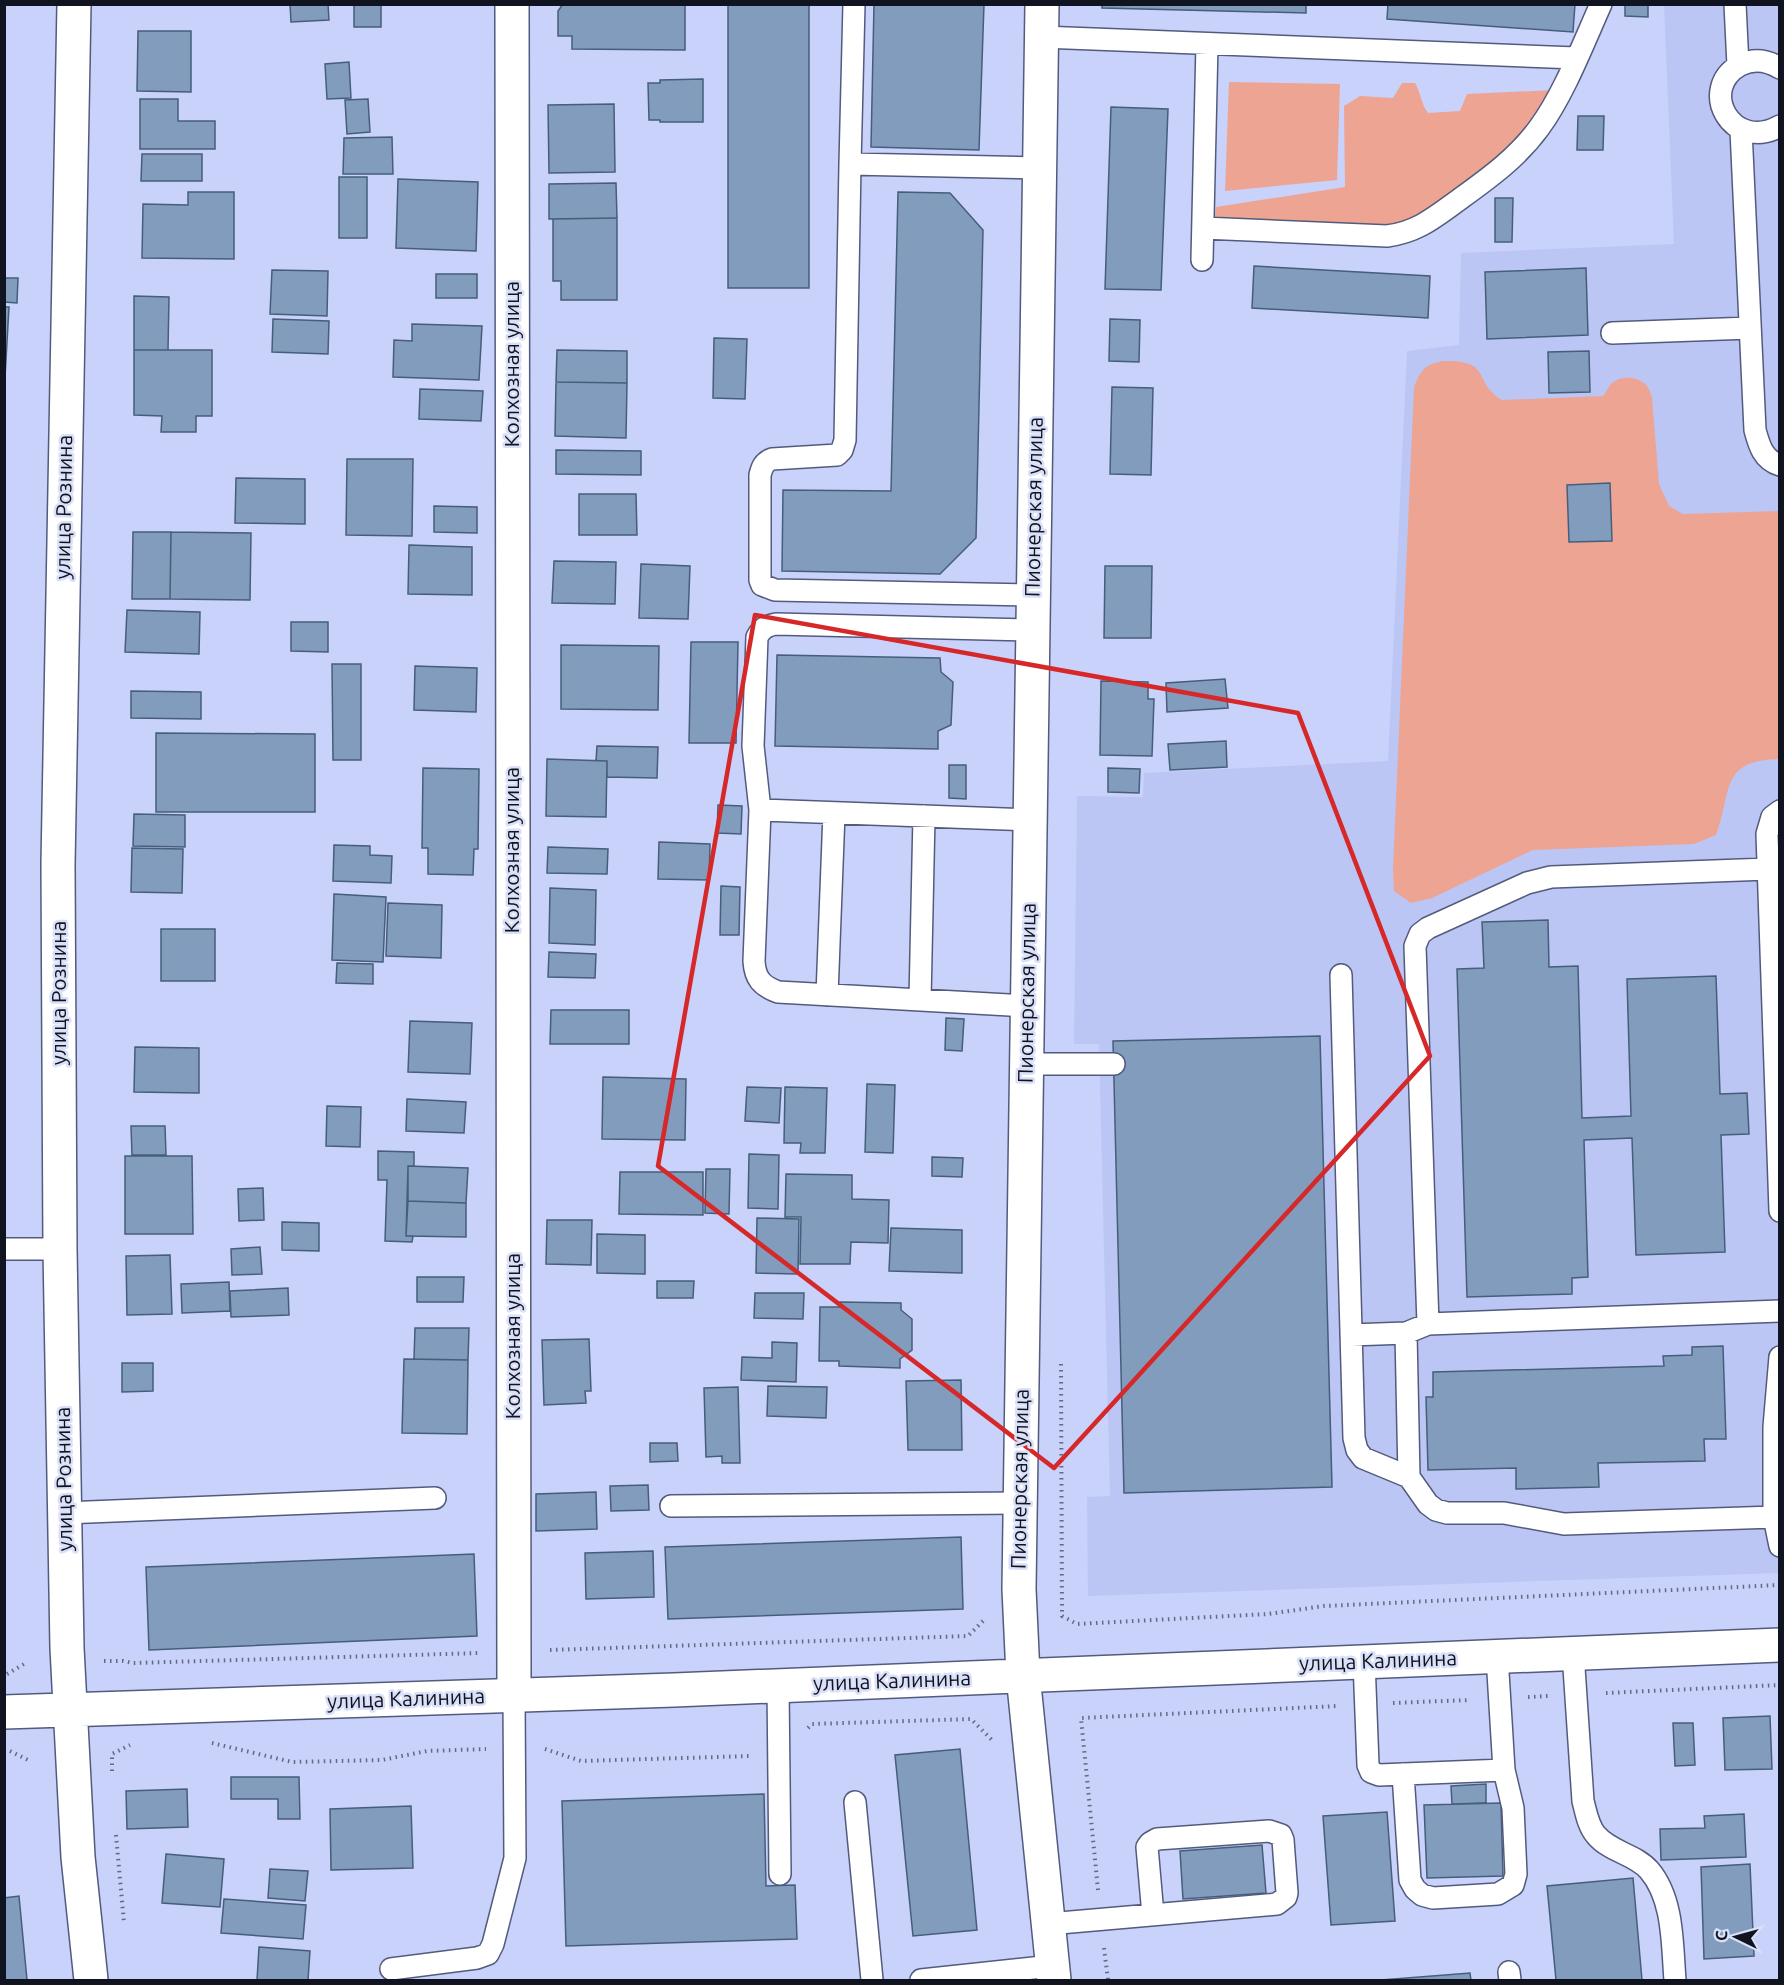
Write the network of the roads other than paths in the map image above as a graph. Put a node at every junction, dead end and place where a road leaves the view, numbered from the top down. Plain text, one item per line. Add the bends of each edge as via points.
1 (74, 4) edge
2 (512, 4) edge
3 (854, 4) edge
4 (1042, 4) edge
5 (1601, 4) edge
6 (1735, 4) edge
7 (1042, 37) junction
8 (1207, 44) junction
9 (1576, 58) junction
10 (1738, 66) junction
11 (1779, 68) edge
12 (1779, 126) edge
13 (1742, 130) junction
14 (850, 164) junction
15 (1040, 168) junction
16 (1203, 228) junction
17 (1202, 260) dead end
18 (1750, 328) junction
19 (1612, 333) dead end
20 (1779, 465) edge
21 (1033, 595) junction
22 (1032, 630) junction
23 (760, 810) junction
24 (1779, 811) edge
25 (834, 813) junction
26 (924, 816) junction
27 (1029, 820) junction
28 (1768, 869) junction
29 (1341, 975) dead end
30 (827, 994) junction
31 (920, 1000) junction
32 (1027, 1006) junction
33 (1026, 1064) junction
34 (1114, 1064) dead end
35 (1779, 1211) edge
36 (4, 1249) edge
37 (60, 1249) junction
38 (1779, 1311) edge
39 (1428, 1324) junction
40 (1406, 1333) junction
41 (1351, 1335) junction
42 (1779, 1357) edge
43 (1409, 1477) junction
44 (435, 1498) dead end
45 (1019, 1503) junction
46 (671, 1506) dead end
47 (64, 1513) junction
48 (1774, 1517) junction
49 (1779, 1546) edge
50 (1779, 1645) edge
51 (1574, 1653) junction
52 (1497, 1656) junction
53 (1364, 1661) junction
54 (1023, 1675) junction
55 (778, 1686) junction
56 (514, 1696) junction
57 (70, 1709) junction
58 (4, 1712) edge
59 (1504, 1770) junction
60 (1403, 1774) junction
61 (855, 1802) dead end
62 (780, 1874) dead end
63 (1153, 1915) junction
64 (1048, 1924) junction
65 (391, 1969) dead end
66 (1053, 1973) edge
67 (91, 1980) edge
68 (872, 1980) edge
69 (921, 1980) edge
70 (1675, 1980) edge

1 - 37 street, улица Рознина via 58,864
2 - 56 street, Колхозная улица
3 - 14 lane
4 - 7 street, Пионерская улица
5 - 9 lane
6 - 10 lane
7 - 8 lane
7 - 15 street, Пионерская улица
8 - 9 lane
8 - 16 lane
9 - 16 lane via 1555,103 1519,152 1500,171 1431,220 1405,233 1387,236
10 - 11 lane via 1754,60
10 - 13 lane via 1723,83 1721,99 1725,114
12 - 13 lane via 1765,133
13 - 18 lane
14 - 15 lane
14 - 21 lane via 845,440 837,455 772,459 762,467 762,585 775,590
15 - 21 street, Пионерская улица
16 - 17 lane
18 - 19 lane
18 - 20 lane via 1755,430 1760,448 1771,463
21 - 22 street, Пионерская улица
22 - 23 lane via 766,626 757,637 754,714
22 - 27 street, Пионерская улица
23 - 25 lane
23 - 30 lane via 755,972 760,982 778,992
24 - 28 lane via 1772,817 1767,834
25 - 26 lane
25 - 30 lane
26 - 27 lane
26 - 31 lane
27 - 32 street, Пионерская улица
28 - 35 lane
28 - 39 lane via 1551,878 1527,883 1420,934 1415,946
29 - 41 lane
30 - 31 lane
31 - 32 lane
32 - 33 street, Пионерская улица
33 - 34 lane
33 - 45 street, Пионерская улица
36 - 37 lane
37 - 47 street, улица Рознина
38 - 39 lane
39 - 40 lane
40 - 41 lane
40 - 43 lane
41 - 43 lane via 1357,1450 1363,1458
42 - 48 lane
43 - 48 lane via 1428,1504 1447,1513 1497,1512 1564,1524
44 - 47 lane
45 - 46 lane
45 - 54 street, Пионерская улица
47 - 57 street, улица Рознина
48 - 49 lane
50 - 51 street, улица Калинина
51 - 52 street, улица Калинина
51 - 70 lane via 1588,1819 1595,1835 1640,1861 1661,1889 1669,1917
52 - 53 street, улица Калинина
52 - 59 lane
53 - 54 street, улица Калинина
53 - 60 lane via 1368,1765 1371,1772 1379,1775
54 - 55 street, улица Калинина
54 - 64 street, Пионерская улица
55 - 56 street, улица Калинина
55 - 62 lane
56 - 57 street, улица Калинина
56 - 65 lane via 515,1858 493,1944 488,1954 477,1958
57 - 58 street, улица Калинина
57 - 67 street, улица Рознина via 78,1857
59 - 60 lane
59 - 60 lane via 1513,1808 1513,1885 1498,1894 1433,1898 1422,1895 1410,1880
61 - 68 lane
63 - 63 lane via 1150,1843 1157,1839 1269,1831 1281,1835 1287,1893 1282,1901
63 - 64 lane
64 - 66 street, Пионерская улица
66 - 69 lane

